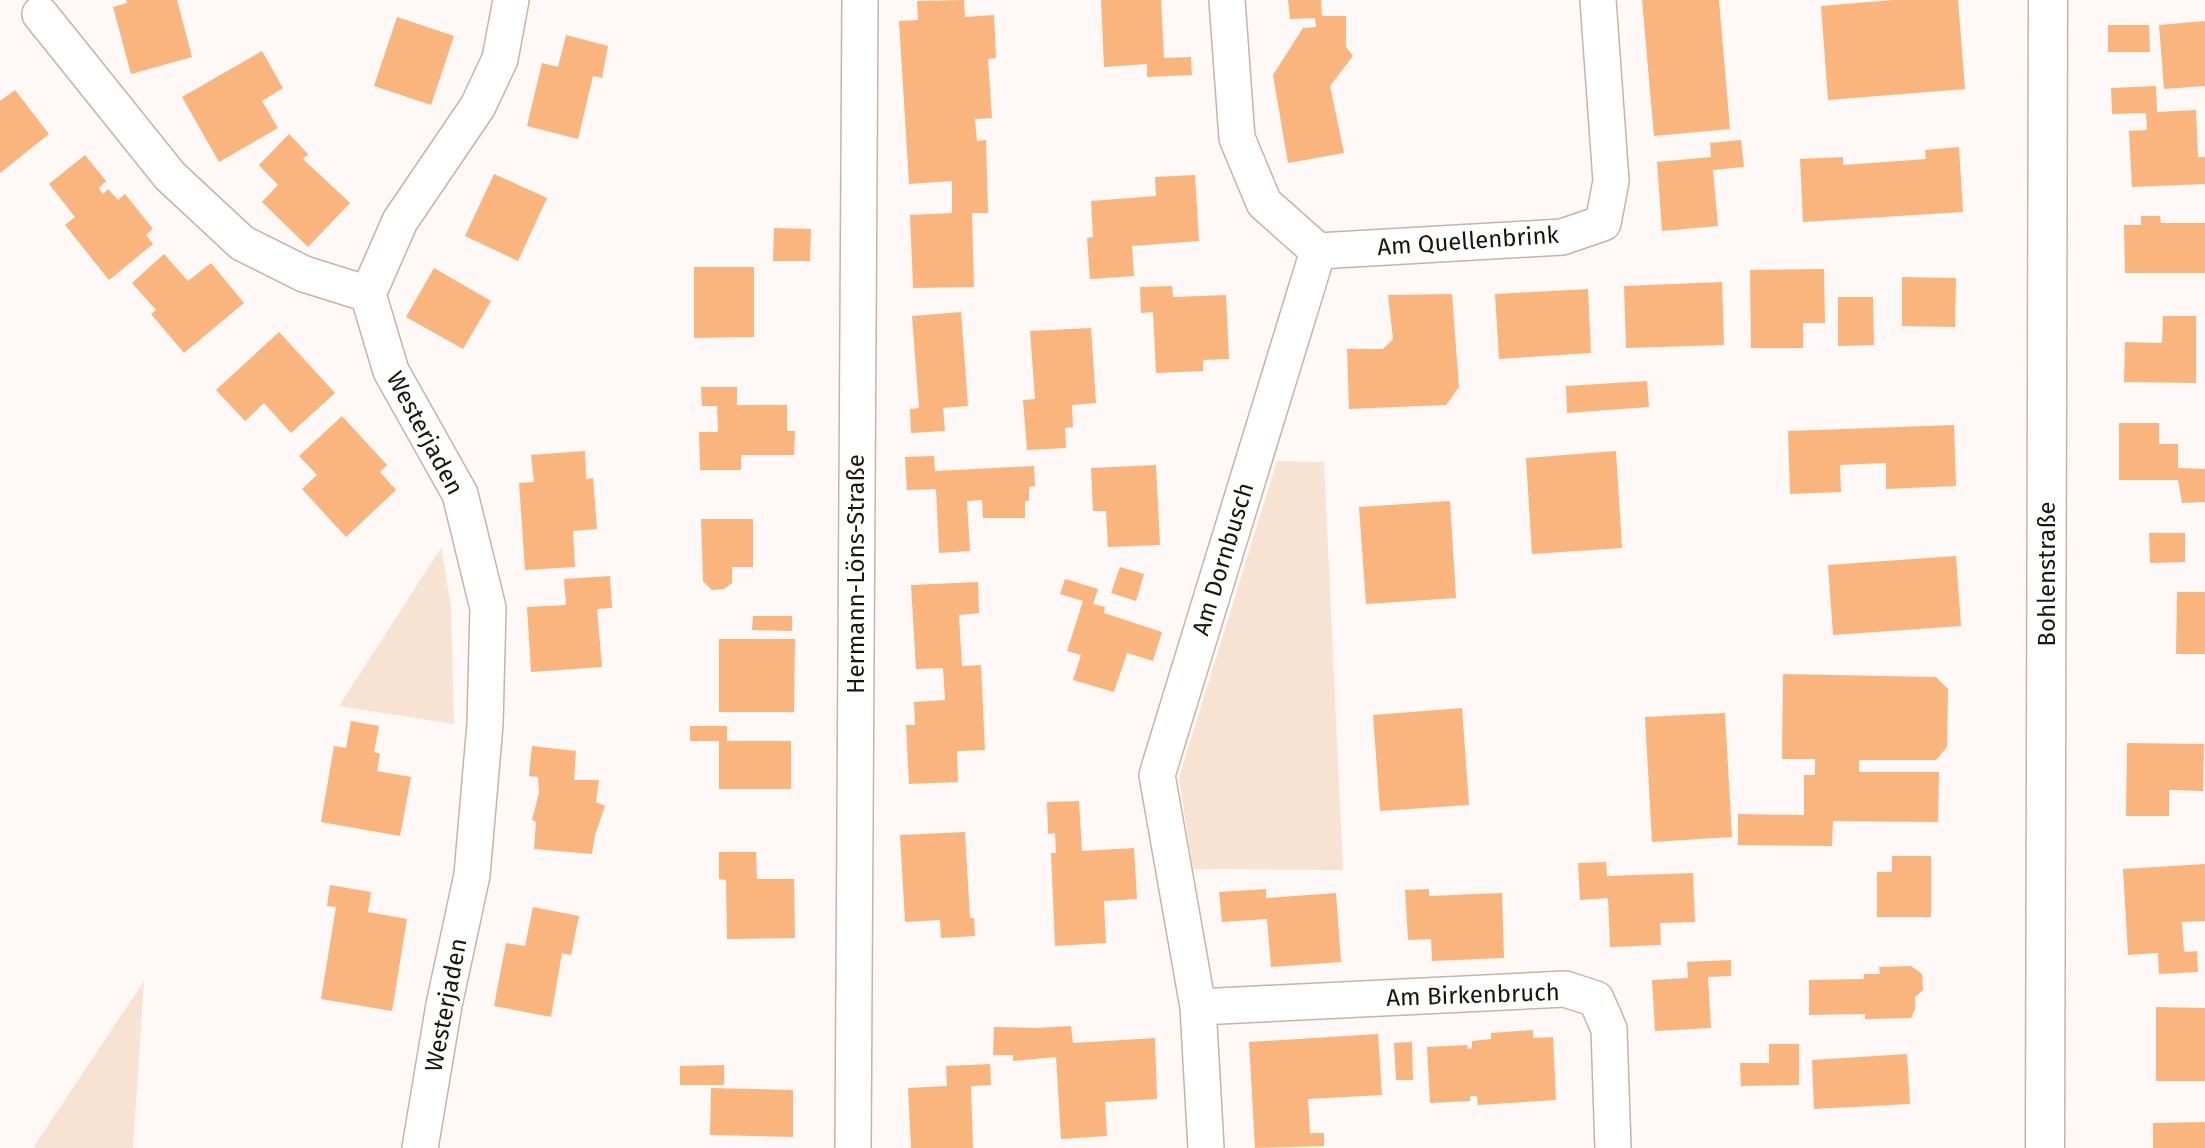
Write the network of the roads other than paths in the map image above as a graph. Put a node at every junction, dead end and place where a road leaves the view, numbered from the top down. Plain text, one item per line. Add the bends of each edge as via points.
1 (511, 0) edge
2 (860, 0) edge
3 (1227, 0) edge
4 (1598, 0) edge
5 (2048, 0) edge
6 (40, 14) dead end
7 (1318, 251) junction
8 (368, 294) junction
9 (1198, 1007) junction
10 (420, 1148) edge
11 (853, 1148) edge
12 (1206, 1148) edge
13 (1613, 1148) edge
14 (2045, 1148) edge

1 - 8 street via 500,59 478,106 400,221
2 - 11 street, Hermann-Löns-Straße
3 - 7 street via 1237,138 1264,203
4 - 7 street, Am Quellenbrink via 1611,181 1603,223 1562,237
5 - 14 street, Bohlenstraße
6 - 8 street via 170,176 242,243 304,274
7 - 9 street, Am Dornbusch via 1157,775
8 - 10 street, Westerjaden via 391,371 460,494 488,608 485,724 472,875
9 - 12 street, Am Dornbusch
9 - 13 street, Am Birkenbruch via 1566,989 1596,999 1609,1029

